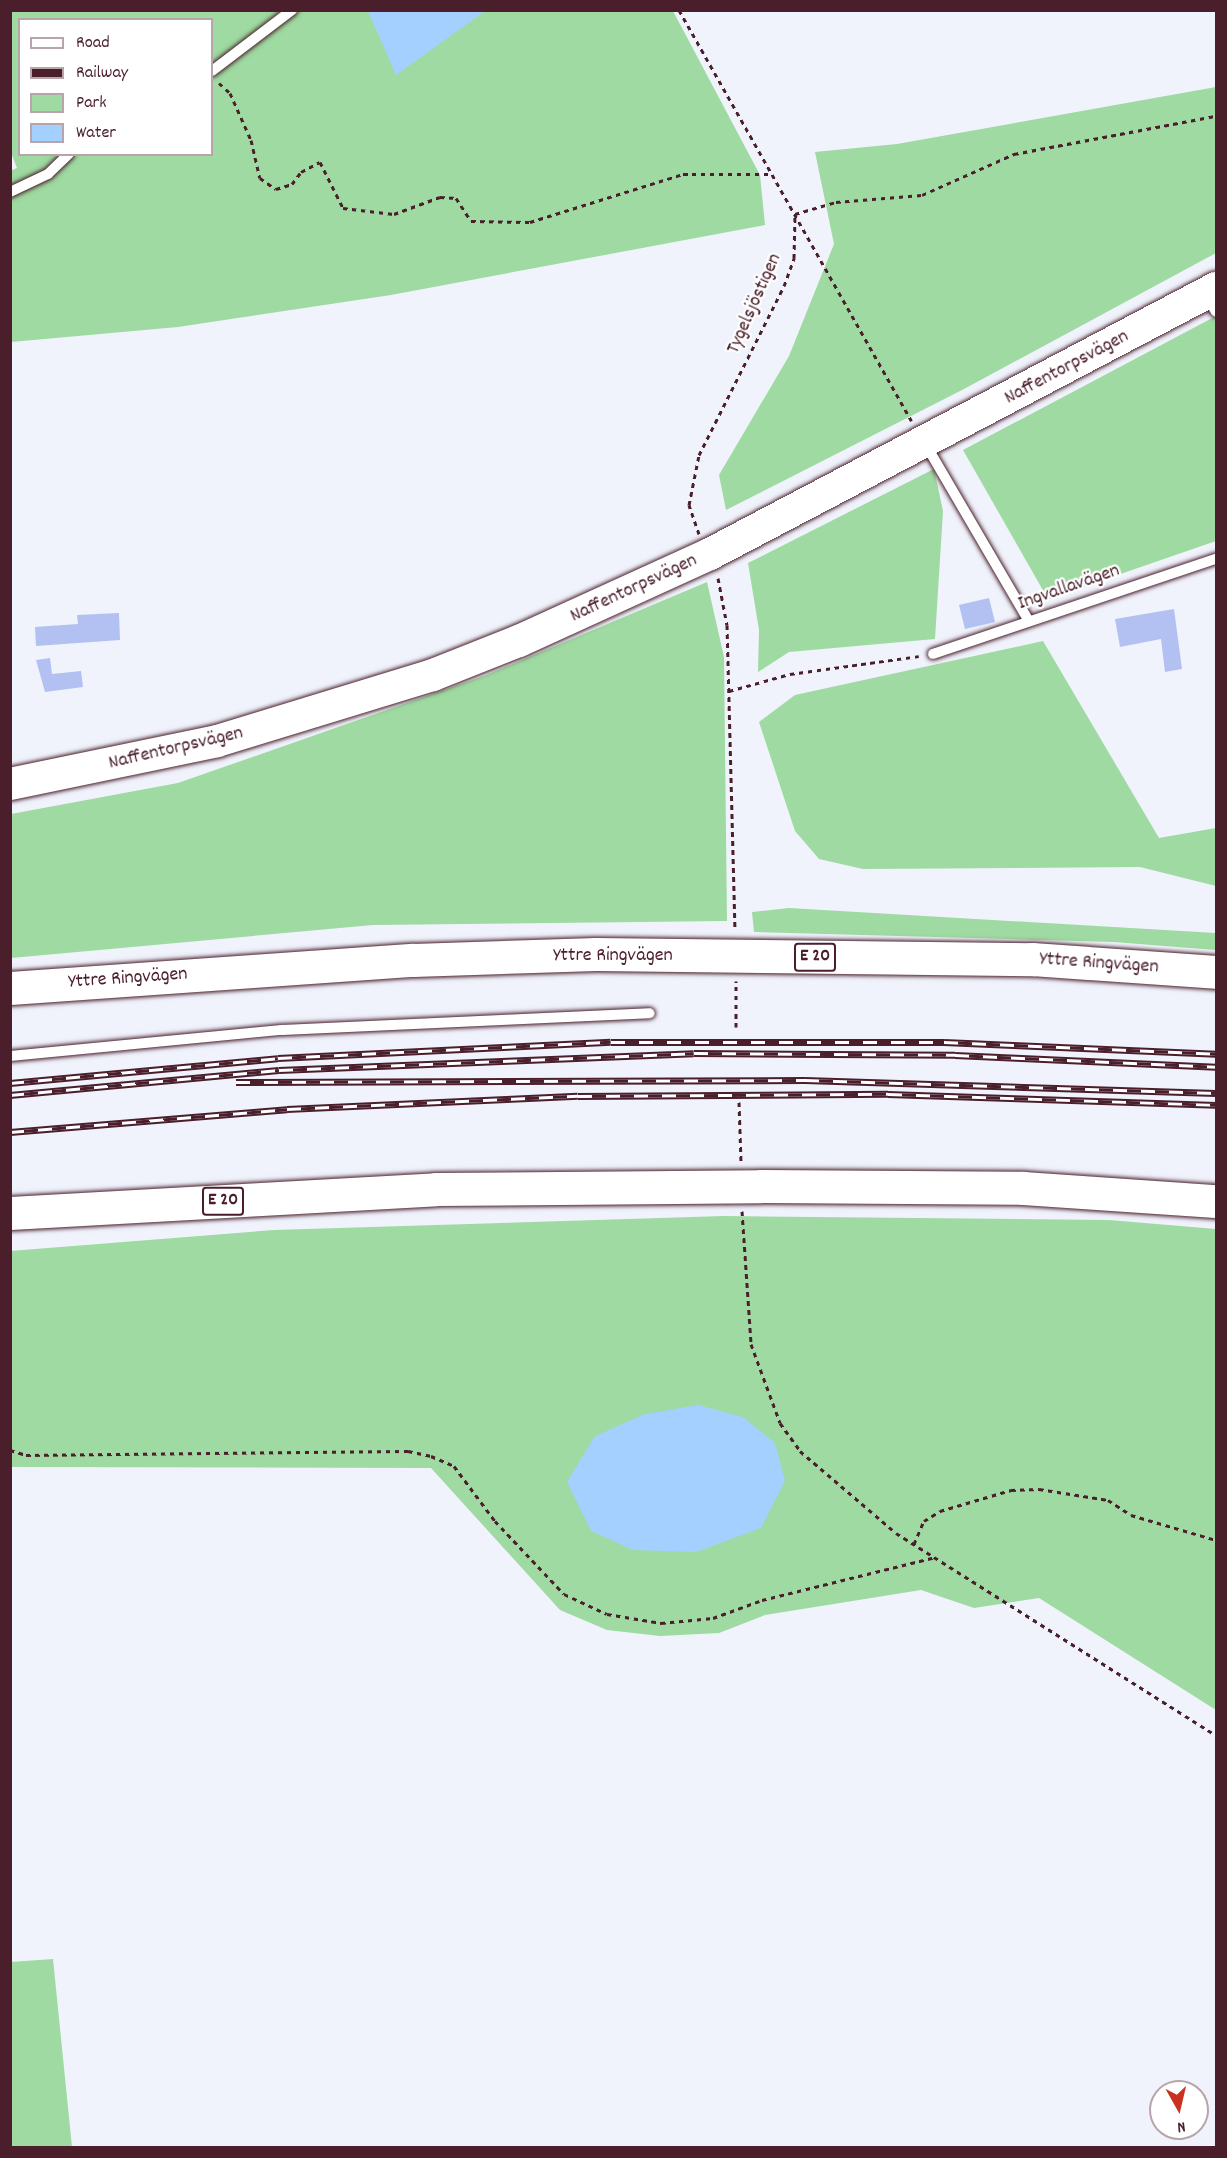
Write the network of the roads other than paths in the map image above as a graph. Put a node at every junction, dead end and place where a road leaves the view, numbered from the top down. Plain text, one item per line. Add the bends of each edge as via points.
1 (292, 10) edge
2 (213, 70) edge
3 (67, 156) edge
4 (10, 192) edge
5 (1213, 298) edge
6 (924, 442) junction
7 (1216, 559) edge
8 (1029, 621) junction
9 (933, 654) road end
10 (10, 784) edge
11 (1216, 972) edge
12 (10, 988) edge
13 (650, 1013) dead end
14 (10, 1056) edge
15 (1216, 1201) edge
16 (10, 1214) edge

1 - 2 lane
3 - 4 lane via 48,174
5 - 6 street, Naffentorpsvägen
6 - 8 lane
6 - 10 street, Naffentorpsvägen via 603,605 433,675 217,741
7 - 8 lane, Ingvallavägen
8 - 9 lane, Ingvallavägen
11 - 12 highway, Yttre Ringvägen / E 20 via 1032,959 596,954 402,961
13 - 14 lane via 282,1030
15 - 16 highway, E 20 via 1023,1188 436,1189

